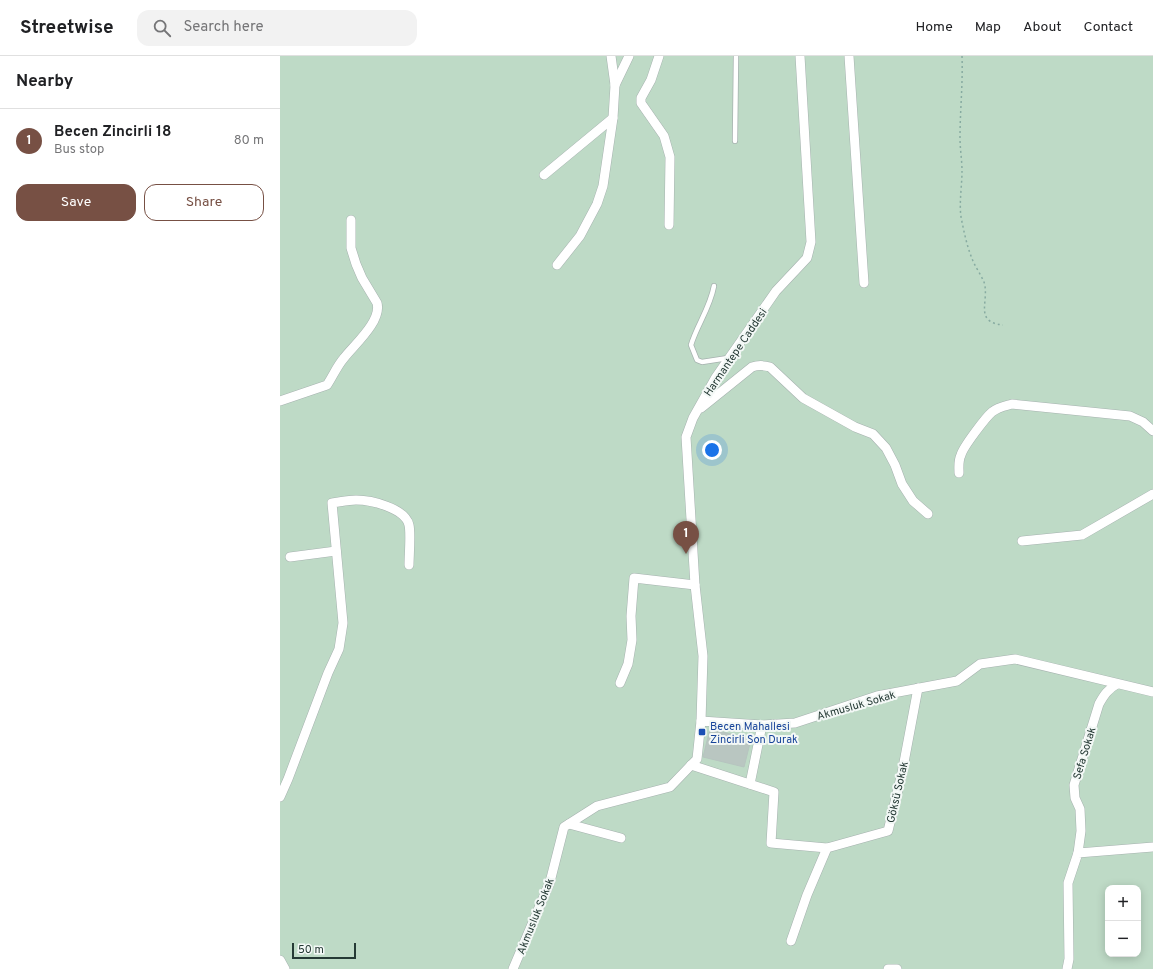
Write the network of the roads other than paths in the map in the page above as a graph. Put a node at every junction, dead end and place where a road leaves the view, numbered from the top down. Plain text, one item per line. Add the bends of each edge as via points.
1 (611, 56) edge
2 (629, 56) edge
3 (659, 56) edge
4 (736, 56) edge
5 (800, 56) edge
6 (849, 56) edge
7 (615, 86) junction
8 (613, 118) junction
9 (735, 141) dead end
10 (544, 175) dead end
11 (351, 220) dead end
12 (669, 225) dead end
13 (557, 265) dead end
14 (864, 283) dead end
15 (714, 286) dead end
16 (729, 357) junction
17 (280, 401) edge
18 (696, 412) junction
19 (1153, 431) edge
20 (959, 473) dead end
21 (1153, 494) edge
22 (928, 514) dead end
23 (1022, 541) dead end
24 (336, 551) junction
25 (290, 557) dead end
26 (409, 565) dead end
27 (695, 585) junction
28 (620, 683) dead end
29 (1117, 684) junction
30 (918, 688) junction
31 (1153, 692) edge
32 (701, 721) junction
33 (762, 725) junction
34 (691, 765) junction
35 (750, 784) junction
36 (280, 797) edge
37 (569, 824) junction
38 (621, 838) dead end
39 (1153, 847) edge
40 (828, 848) junction
41 (1078, 853) junction
42 (791, 941) dead end
43 (280, 960) edge
44 (285, 969) edge
45 (513, 969) edge
46 (888, 969) edge
47 (896, 969) edge
48 (1067, 969) edge

1 - 7 street
2 - 7 street
3 - 12 street via 641,103 664,136 670,157
4 - 9 lane
5 - 16 street, Harmantepe Caddesi via 811,242 807,258 776,291
6 - 14 street
7 - 8 street
8 - 10 street
8 - 13 street via 603,186 597,204 580,236
11 - 17 street via 351,248 362,278 377,303 376,317 342,359 327,385
15 - 16 lane via 710,303 691,345 697,360 702,362
16 - 18 street, Harmantepe Caddesi
18 - 22 street via 752,367 770,367 803,398 873,434 886,448 902,484 913,501
18 - 27 street, Harmantepe Caddesi via 686,437
19 - 20 street via 1143,422 1130,416 1012,404 1001,406 991,412 965,446 960,455
21 - 23 street via 1082,535
24 - 25 street
24 - 26 street via 332,503 357,500 382,504 398,511 410,525
24 - 36 street via 343,623 339,649
27 - 28 street via 634,578 632,640 628,664
27 - 32 street, Harmantepe Caddesi via 704,656
29 - 30 street, Akmusluk Sokak via 1015,659 980,664 957,681
29 - 31 street, Akmusluk Sokak
29 - 41 street, Sefa Sokak via 1111,687 1099,704 1074,785 1075,798 1080,809
30 - 33 street, Akmusluk Sokak via 877,696 795,723
30 - 40 street, Göksü Sokak via 888,831
32 - 33 street, Akmusluk Sokak
32 - 34 street via 697,759
33 - 35 street
34 - 35 street
34 - 37 street via 670,787 597,806
35 - 40 street via 774,792 771,843
37 - 38 street
37 - 45 street, Akmusluk Sokak via 564,827 550,882
39 - 41 street
40 - 42 street via 807,895
41 - 48 street, Sefa Sokak via 1068,883
43 - 44 street
46 - 47 street

